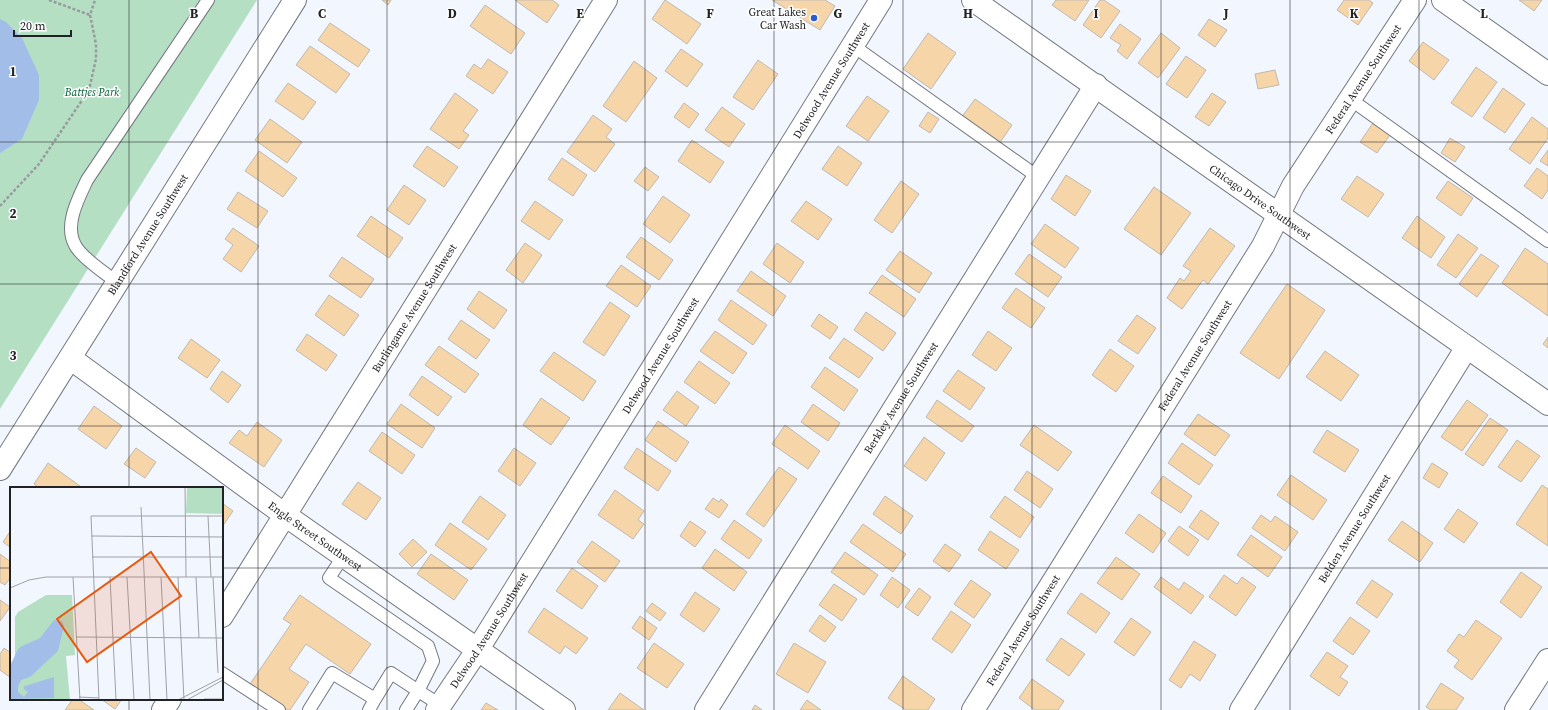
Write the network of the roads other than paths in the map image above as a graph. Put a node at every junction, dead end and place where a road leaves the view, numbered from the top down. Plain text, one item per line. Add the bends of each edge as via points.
1 (208, 0) edge
2 (295, 0) edge
3 (606, 0) edge
4 (880, 0) edge
5 (973, 0) edge
6 (1415, 0) edge
7 (1443, 0) edge
8 (852, 45) junction
9 (1548, 74) edge
10 (1096, 85) junction
11 (1350, 99) junction
12 (1038, 177) junction
13 (1279, 214) junction
14 (1548, 240) edge
15 (117, 282) junction
16 (1467, 347) junction
17 (70, 358) junction
18 (1548, 404) edge
19 (0, 469) edge
20 (285, 515) junction
21 (344, 555) junction
22 (223, 614) edge
23 (478, 649) junction
24 (1548, 660) edge
25 (223, 674) edge
26 (418, 691) junction
27 (376, 699) junction
28 (169, 700) edge
29 (439, 708) edge
30 (163, 710) edge
31 (278, 710) edge
32 (309, 710) edge
33 (369, 710) edge
34 (406, 710) edge
35 (564, 710) edge
36 (706, 710) edge
37 (973, 710) edge
38 (1241, 710) edge
39 (1516, 710) edge

1 - 15 lane via 87,180 77,202 71,225 75,246
2 - 15 street, Blandford Avenue Southwest
3 - 20 street, Burlingame Avenue Southwest
4 - 8 street, Delwood Avenue Southwest
5 - 10 street, Chicago Drive Southwest
6 - 11 street, Federal Avenue Southwest
7 - 9 street
8 - 12 lane
8 - 23 street, Delwood Avenue Southwest
10 - 12 street, Berkley Avenue Southwest
10 - 13 street, Chicago Drive Southwest
11 - 13 street, Federal Avenue Southwest via 1293,186
11 - 14 lane
12 - 36 street, Berkley Avenue Southwest
13 - 16 street, Chicago Drive Southwest
13 - 37 street, Federal Avenue Southwest via 1261,250
15 - 17 street, Blandford Avenue Southwest
16 - 18 street, Chicago Drive Southwest
16 - 38 street, Belden Avenue Southwest
17 - 19 street, Blandford Avenue Southwest
17 - 20 street, Engle Street Southwest
20 - 21 street, Engle Street Southwest
20 - 22 street, Burlingame Avenue Southwest
21 - 23 street, Engle Street Southwest
21 - 26 lane via 329,578 428,646 433,661
23 - 29 street, Delwood Avenue Southwest
23 - 35 street, Engle Street Southwest
24 - 39 street
25 - 31 lane
26 - 27 lane via 391,673
26 - 29 lane
26 - 34 lane
27 - 32 lane via 332,673
27 - 33 lane
28 - 30 street

